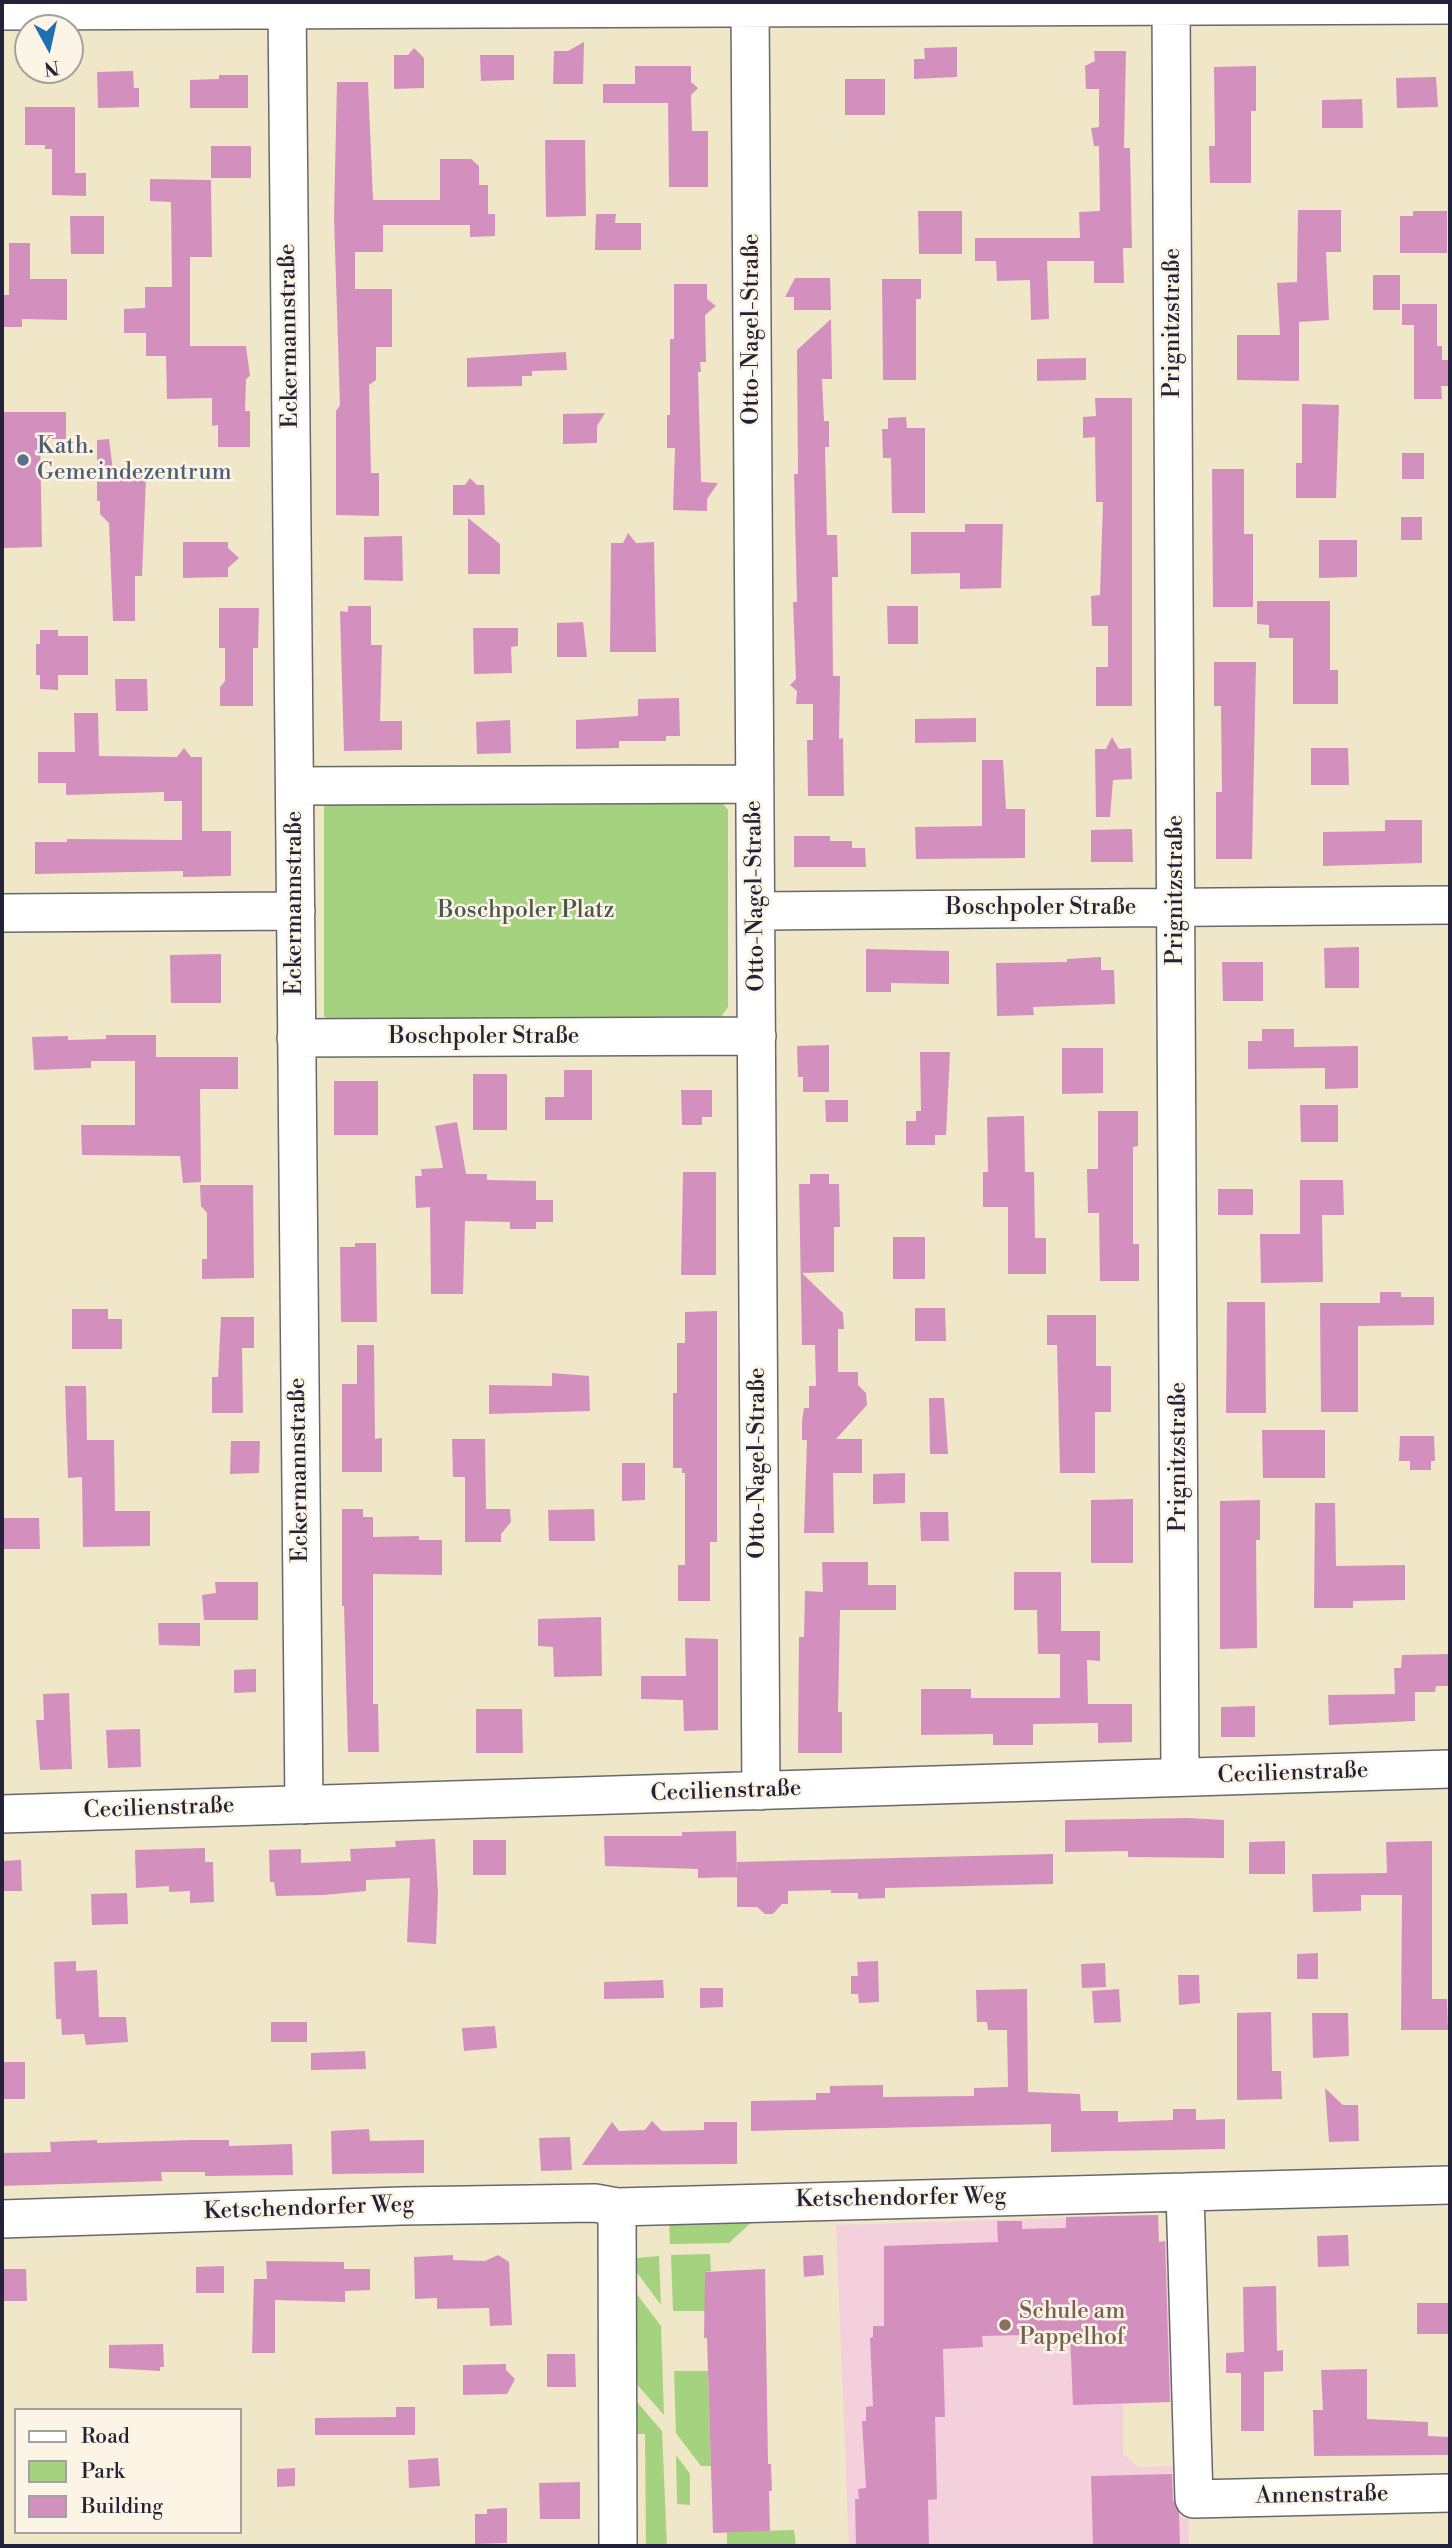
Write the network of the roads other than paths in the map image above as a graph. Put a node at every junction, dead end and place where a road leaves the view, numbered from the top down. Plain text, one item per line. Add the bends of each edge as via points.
1 (1171, 4) edge
2 (750, 5) edge
3 (1450, 5) edge
4 (287, 6) edge
5 (2, 11) edge
6 (754, 784) junction
7 (295, 786) junction
8 (1450, 905) edge
9 (1176, 907) junction
10 (296, 911) junction
11 (758, 911) junction
12 (2, 913) edge
13 (757, 1035) junction
14 (296, 1038) junction
15 (1450, 1769) edge
16 (1180, 1777) junction
17 (761, 1791) junction
18 (303, 1805) junction
19 (2, 1814) edge
20 (1450, 2185) edge
21 (1185, 2192) junction
22 (617, 2207) junction
23 (2, 2219) edge
24 (1450, 2493) edge
25 (618, 2546) edge

1 - 2 street
1 - 3 street
1 - 9 street, Prignitzstraße
2 - 4 street
2 - 6 street, Otto-Nagel-Straße
4 - 5 street
4 - 7 street, Eckermannstraße
6 - 7 street
6 - 11 street, Otto-Nagel-Straße
7 - 10 street, Eckermannstraße
8 - 9 street, Boschpoler Straße
9 - 11 street, Boschpoler Straße
9 - 16 street, Prignitzstraße
10 - 12 street
10 - 14 street, Eckermannstraße
11 - 13 street, Otto-Nagel-Straße
13 - 14 street, Boschpoler Straße
13 - 17 street, Otto-Nagel-Straße
14 - 18 street, Eckermannstraße
15 - 16 street, Cecilienstraße
16 - 17 street, Cecilienstraße
17 - 18 street, Cecilienstraße
18 - 19 street, Cecilienstraße
20 - 21 street, Ketschendorfer Weg
21 - 22 street, Ketschendorfer Weg
21 - 24 street, Annenstraße via 1194,2499
22 - 23 street, Ketschendorfer Weg via 490,2204
22 - 25 street

